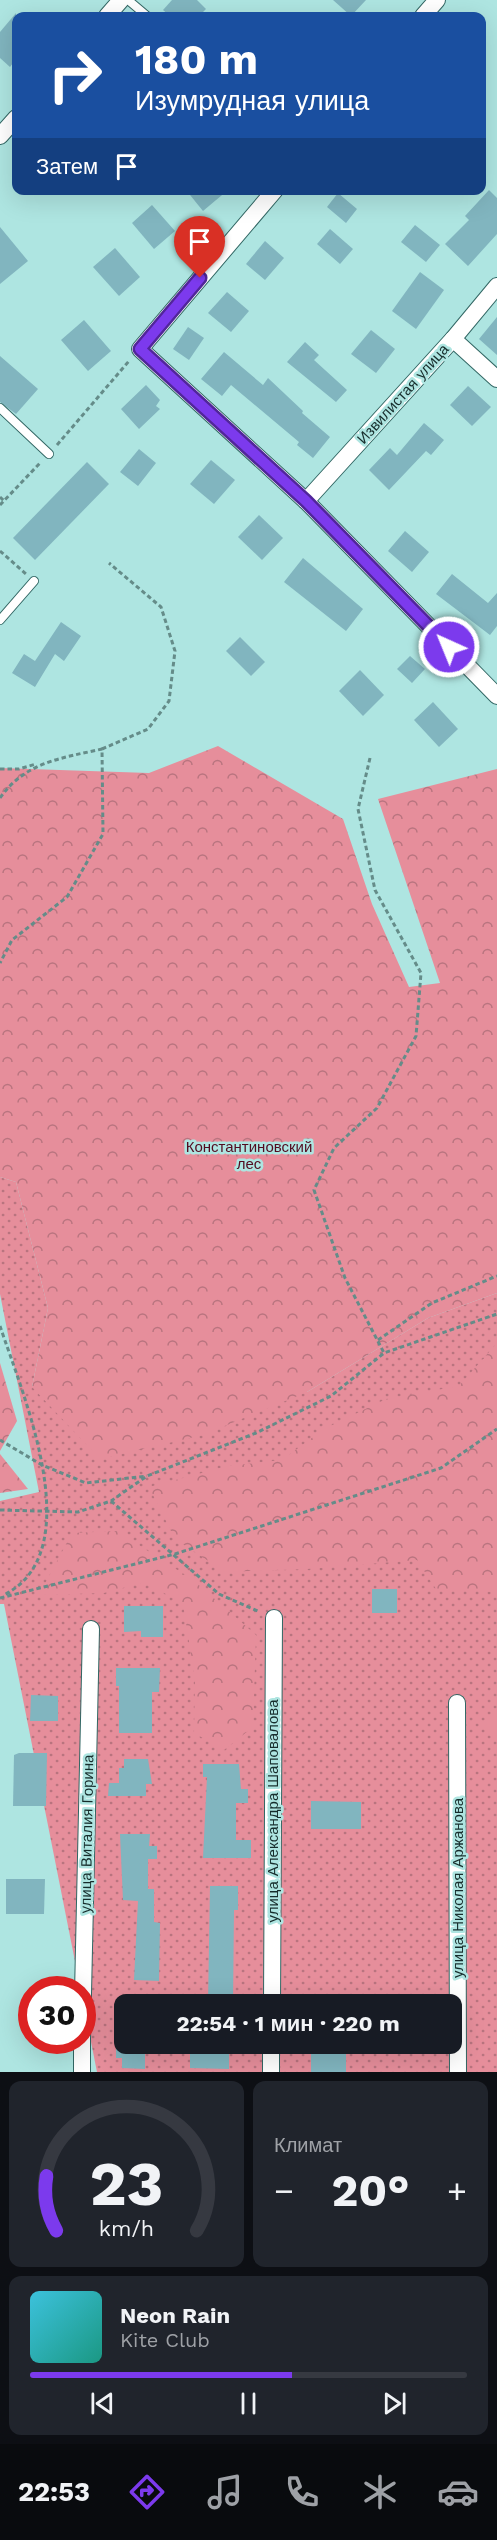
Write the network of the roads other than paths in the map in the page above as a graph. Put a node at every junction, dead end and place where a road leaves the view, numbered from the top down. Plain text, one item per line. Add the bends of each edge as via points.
1 (121, 0) edge
2 (128, 0) edge
3 (437, 0) edge
4 (110, 12) edge
5 (142, 12) edge
6 (426, 12) edge
7 (12, 122) edge
8 (0, 136) edge
9 (271, 195) edge
10 (497, 286) edge
11 (453, 339) junction
12 (497, 379) edge
13 (0, 408) edge
14 (49, 454) road end
15 (306, 501) junction
16 (34, 581) road end
17 (0, 620) edge
18 (497, 696) edge
19 (274, 1618) road end
20 (91, 1629) dead end
21 (457, 1704) dead end
22 (83, 1976) edge
23 (272, 1994) edge
24 (82, 2054) edge
25 (272, 2054) edge
26 (82, 2072) edge
27 (271, 2072) edge
28 (458, 2072) edge

1 - 4 street
2 - 5 lane
3 - 6 street
7 - 8 street
9 - 15 street via 140,349
10 - 11 street, Извилистая улица
11 - 12 street
11 - 15 street, Извилистая улица
13 - 14 lane
15 - 18 street
16 - 17 lane
19 - 23 street, улица Александра Шаповалова
20 - 22 street, улица Виталия Горина
21 - 28 street, улица Николая Аржанова
24 - 26 street, улица Виталия Горина
25 - 27 street

